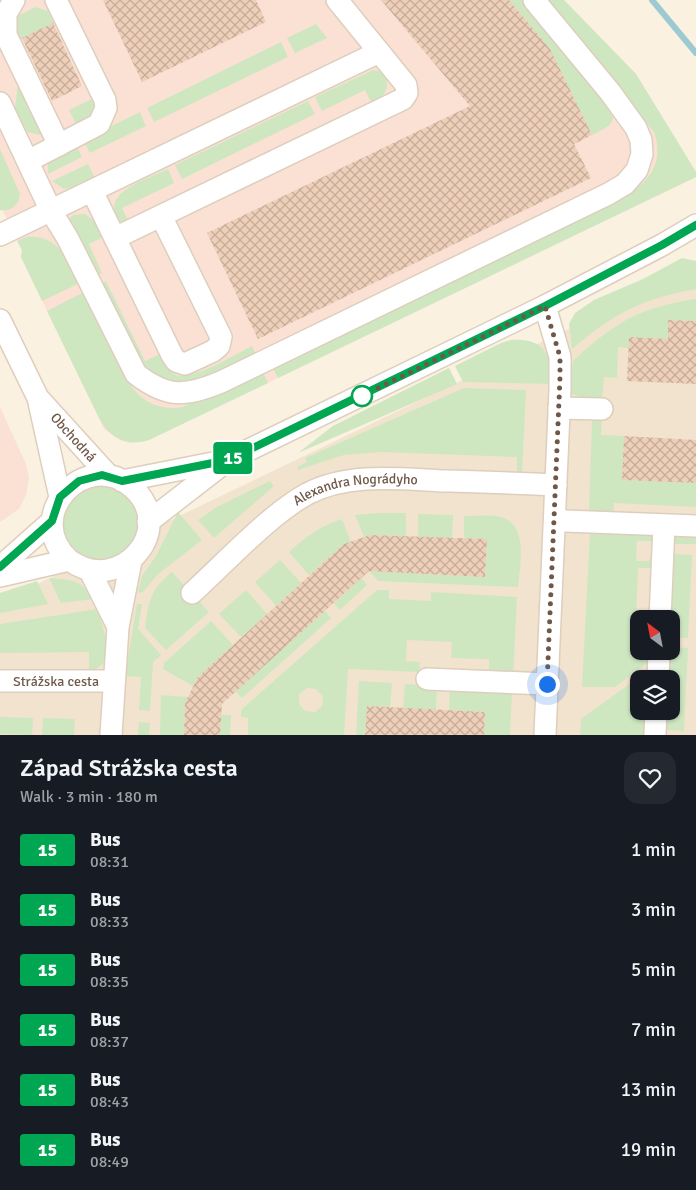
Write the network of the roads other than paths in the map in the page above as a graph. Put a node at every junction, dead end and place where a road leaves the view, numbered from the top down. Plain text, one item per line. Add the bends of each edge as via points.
1 (14, 0) edge
2 (56, 0) edge
3 (337, 0) edge
4 (534, 0) edge
5 (0, 6) edge
6 (379, 52) junction
7 (0, 102) edge
8 (59, 145) junction
9 (28, 161) junction
10 (92, 191) junction
11 (51, 211) junction
12 (161, 216) junction
13 (696, 225) edge
14 (0, 235) edge
15 (115, 238) junction
16 (545, 306) junction
17 (0, 320) edge
18 (38, 398) junction
19 (559, 408) junction
20 (602, 409) dead end
21 (228, 460) junction
22 (115, 478) junction
23 (556, 485) junction
24 (60, 497) junction
25 (52, 521) junction
26 (565, 521) dead end
27 (148, 522) junction
28 (664, 525) junction
29 (696, 526) edge
30 (69, 560) junction
31 (130, 561) junction
32 (0, 567) edge
33 (90, 570) junction
34 (0, 576) edge
35 (192, 593) dead end
36 (660, 610) edge
37 (118, 627) junction
38 (427, 679) dead end
39 (0, 681) edge
40 (114, 681) junction
41 (547, 684) junction
42 (656, 720) edge
43 (655, 733) dead end
44 (111, 735) edge
45 (545, 735) edge

1 - 5 street
1 - 8 street via 6,14 6,35
2 - 8 street via 106,108 99,124
3 - 6 street
4 - 11 street via 636,128 642,154 637,170 625,184 608,194 204,389 182,394 166,392 136,374 68,238
6 - 10 street
6 - 12 street via 406,86 407,93 403,99
7 - 9 street
8 - 9 street
9 - 11 street
10 - 11 street
10 - 15 street
11 - 14 street
12 - 15 street
12 - 15 street via 220,337 216,349 189,363 174,359
13 - 16 street
16 - 19 street via 560,357
16 - 21 street
17 - 18 street, Obchodná
18 - 22 street, Obchodná
18 - 24 street, Obchodná
19 - 20 street
19 - 23 street
21 - 22 street
21 - 27 street
22 - 24 street via 90,476
22 - 27 street via 138,494 146,507
23 - 35 street, Alexandra Nográdyho via 386,479 351,480 324,487 308,493 287,508
23 - 41 street
24 - 25 street
25 - 30 street via 56,543
25 - 32 street
26 - 28 street
27 - 31 street via 144,543
28 - 29 street
28 - 36 street
30 - 33 street
30 - 34 street
31 - 33 street via 112,570
31 - 37 street
33 - 37 street
37 - 40 street
38 - 41 street
39 - 40 street, Strážska cesta
40 - 44 street
41 - 45 street
42 - 43 street

